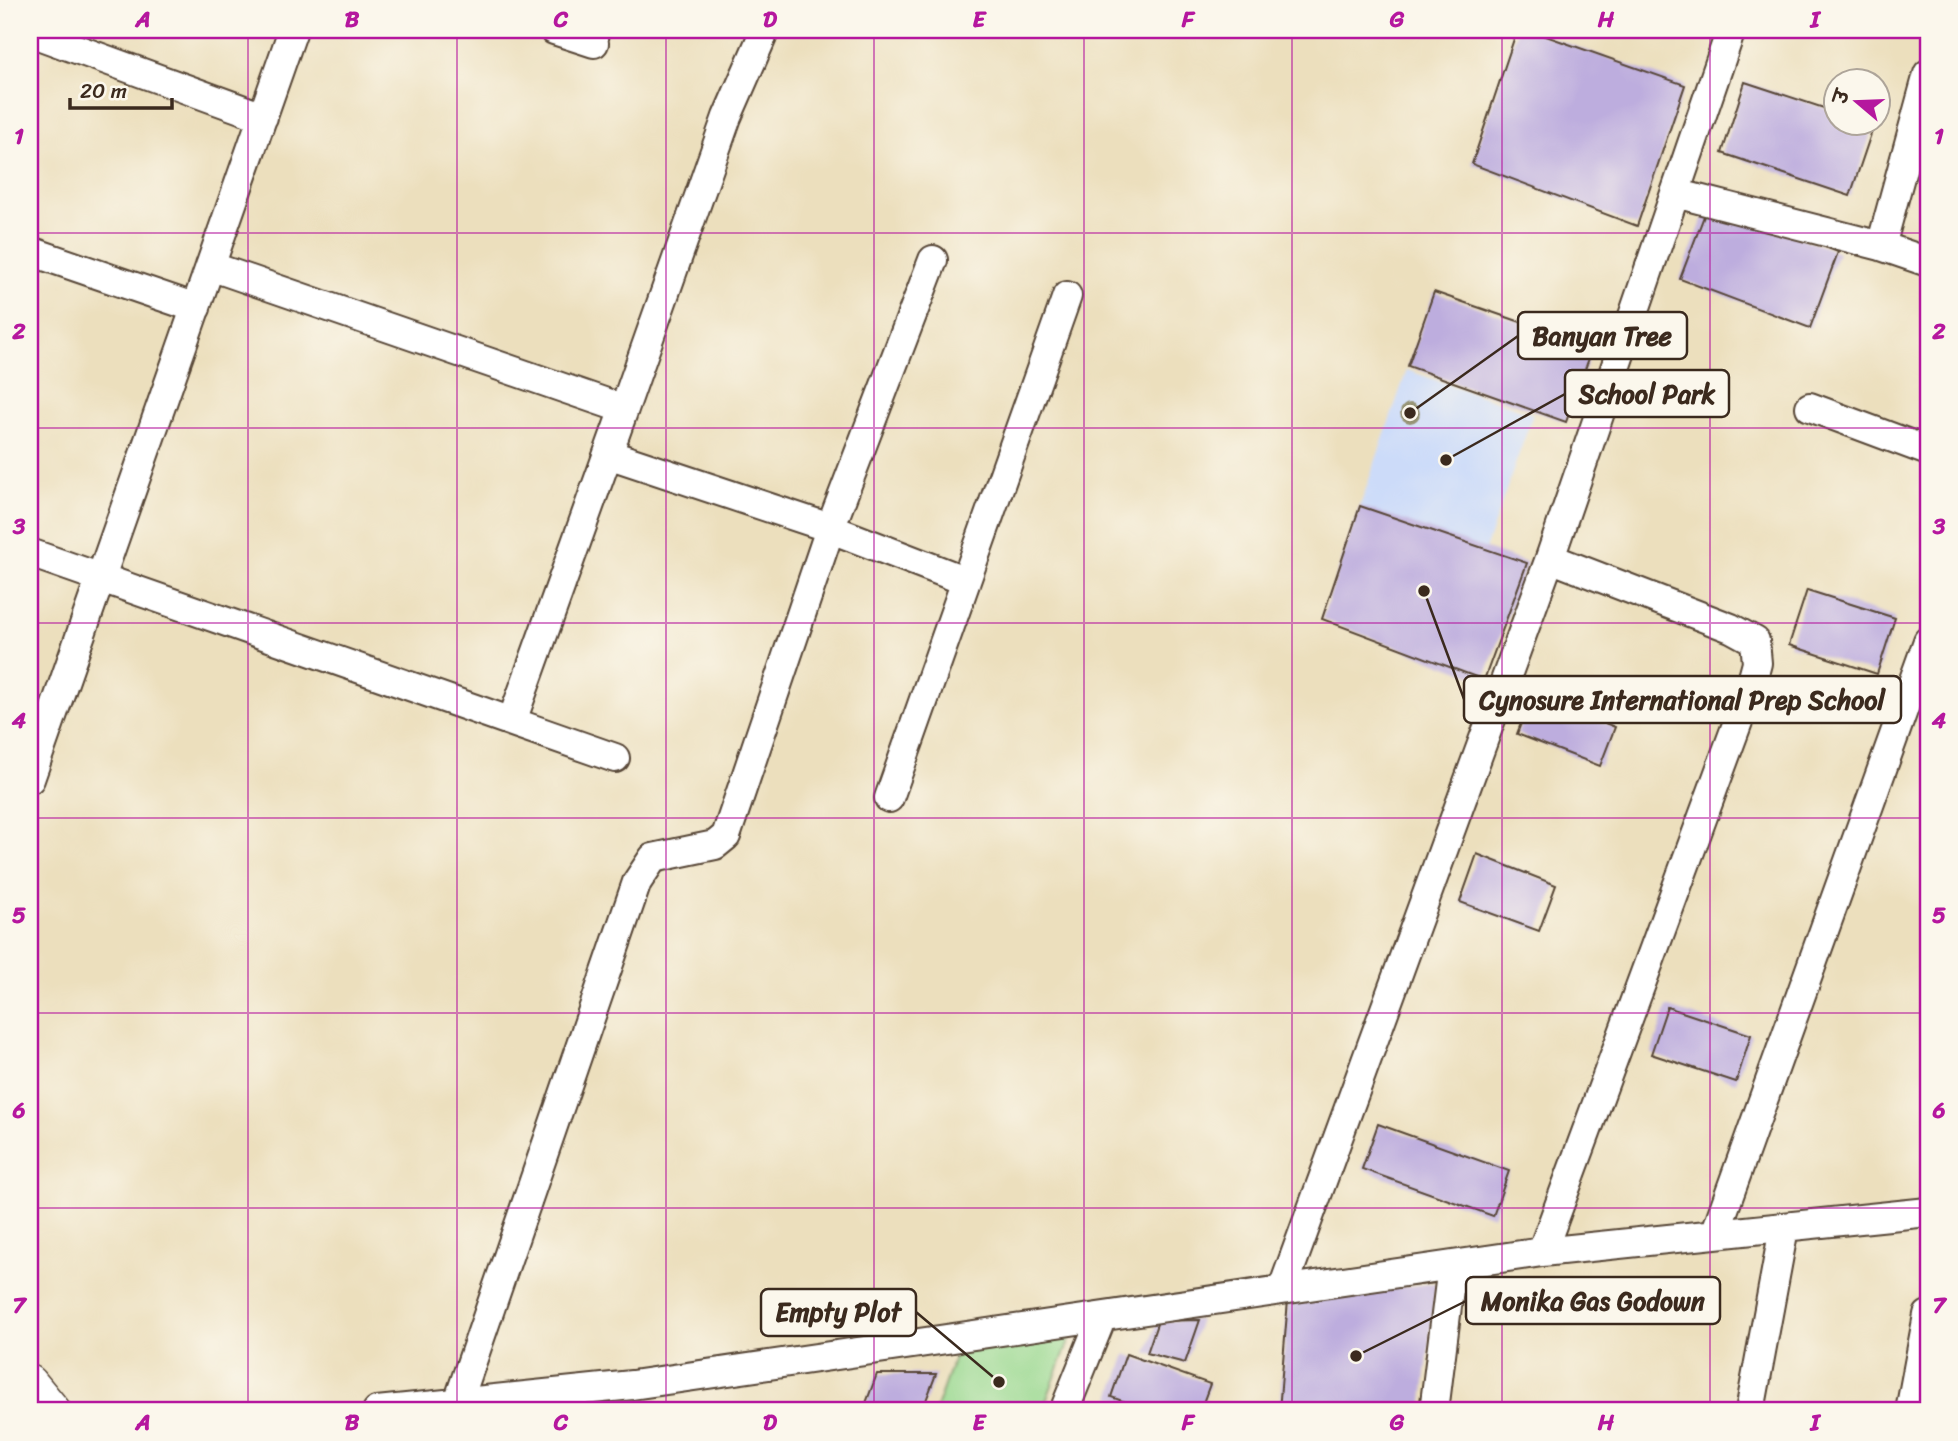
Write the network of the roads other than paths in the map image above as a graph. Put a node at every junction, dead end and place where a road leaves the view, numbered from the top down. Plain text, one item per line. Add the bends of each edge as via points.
1 (293, 30) edge
2 (554, 30) edge
3 (765, 30) edge
4 (1731, 30) edge
5 (30, 32) edge
6 (594, 43) dead end
7 (1928, 74) edge
8 (263, 117) junction
9 (1922, 121) edge
10 (1675, 193) junction
11 (1881, 246) junction
12 (30, 251) edge
13 (933, 260) dead end
14 (1928, 262) edge
15 (211, 267) junction
16 (1067, 296) dead end
17 (195, 308) junction
18 (1810, 407) dead end
19 (624, 409) junction
20 (1928, 451) edge
21 (608, 454) junction
22 (830, 528) junction
23 (30, 553) edge
24 (1550, 558) junction
25 (100, 579) junction
26 (966, 581) junction
27 (1928, 641) edge
28 (512, 721) junction
29 (615, 758) dead end
30 (30, 779) edge
31 (889, 798) dead end
32 (1928, 1212) edge
33 (1784, 1228) junction
34 (1715, 1234) junction
35 (1542, 1252) junction
36 (1452, 1266) junction
37 (1283, 1288) junction
38 (1928, 1315) edge
39 (1102, 1317) junction
40 (30, 1383) edge
41 (458, 1402) junction
42 (53, 1411) edge
43 (377, 1411) edge
44 (1064, 1411) edge
45 (1434, 1411) edge
46 (1751, 1411) edge
47 (1910, 1411) edge

1 - 8 street
2 - 6 street
3 - 19 street via 727,117
4 - 10 street
5 - 8 street
7 - 9 street
8 - 15 street
9 - 11 street
10 - 11 street
10 - 24 street
11 - 14 street
12 - 17 street
13 - 22 street
15 - 17 street
15 - 19 street
16 - 26 street
17 - 25 street
18 - 20 street
19 - 21 street
21 - 22 street
21 - 28 street
22 - 26 street
22 - 41 street via 726,835 715,845 653,858 637,882
23 - 25 street
24 - 35 street via 1731,628 1755,641 1757,663
24 - 37 street
25 - 28 street
25 - 30 street
26 - 31 street
27 - 34 street
28 - 29 street
32 - 33 street
33 - 34 street
33 - 46 street
34 - 35 street
35 - 36 street
36 - 37 street
36 - 45 street
37 - 39 street
38 - 47 street
39 - 41 street via 632,1385
39 - 44 street
40 - 42 street
41 - 43 street

